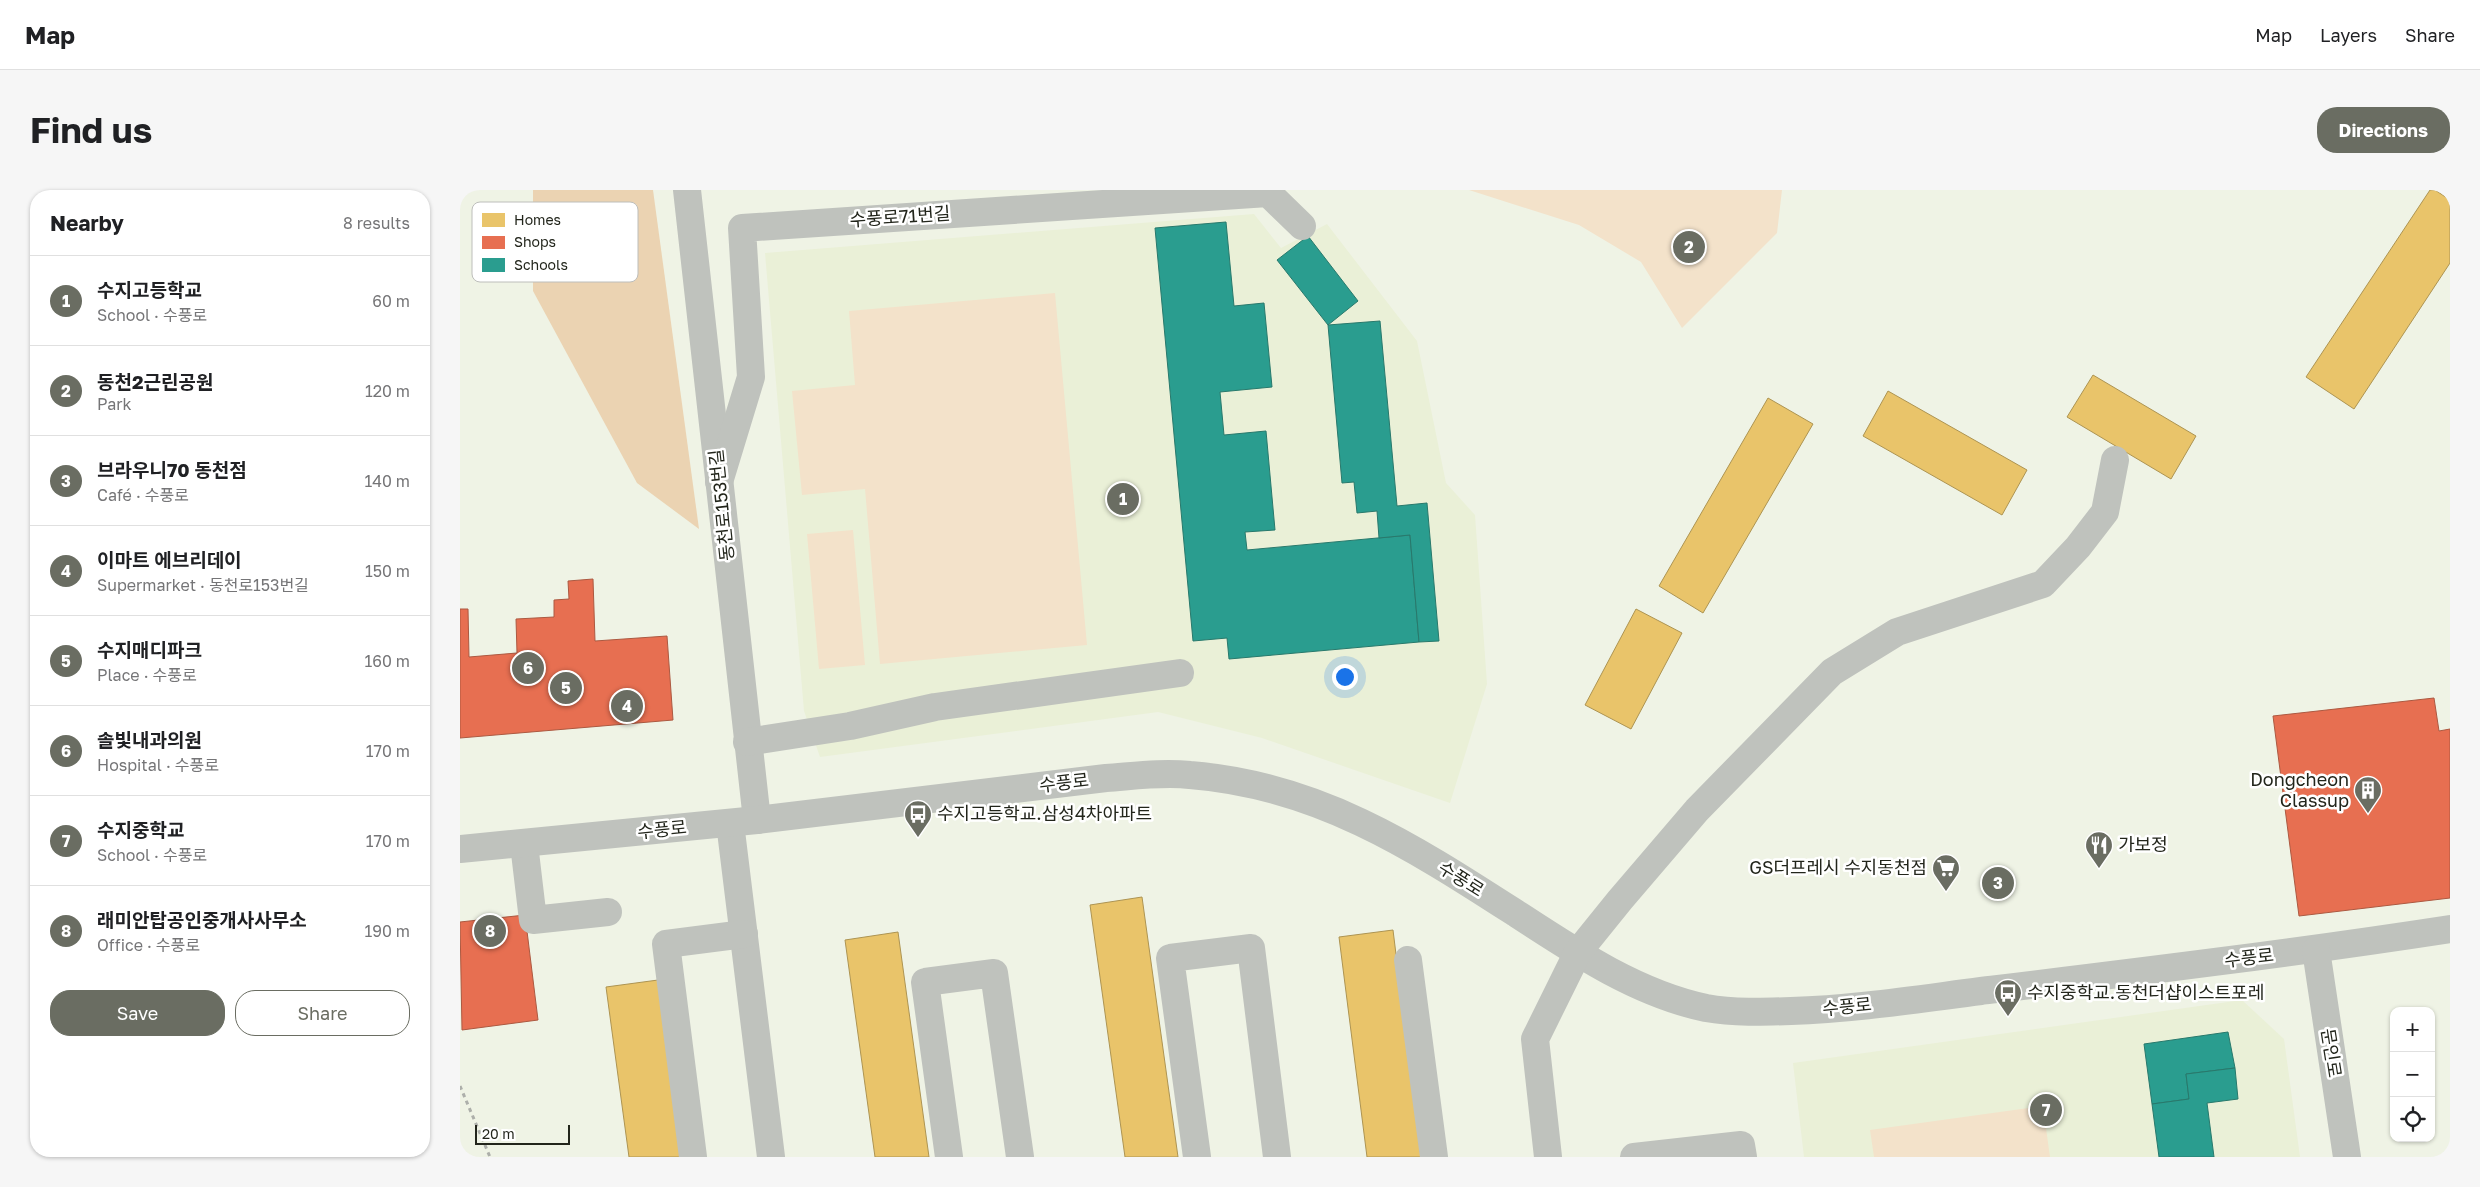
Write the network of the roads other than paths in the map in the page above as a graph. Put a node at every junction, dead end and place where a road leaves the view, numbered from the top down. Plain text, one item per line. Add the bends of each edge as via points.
1 (687, 190) edge
2 (1302, 226) dead end
3 (2115, 460) dead end
4 (719, 482) junction
5 (1180, 673) dead end
6 (747, 742) junction
7 (743, 822) junction
8 (524, 844) junction
9 (460, 849) edge
10 (608, 912) dead end
11 (2450, 929) edge
12 (744, 934) junction
13 (2316, 950) junction
14 (1578, 952) junction
15 (1408, 960) dead end
16 (693, 1157) edge
17 (771, 1157) edge
18 (949, 1157) edge
19 (1020, 1157) edge
20 (1197, 1157) edge
21 (1277, 1157) edge
22 (1434, 1157) edge
23 (1548, 1157) edge
24 (1634, 1157) edge
25 (1742, 1157) edge
26 (2347, 1157) edge

1 - 4 street, 동천로153번길
2 - 4 street, 수풍로71번길 via 1268,193 742,228 751,377
3 - 14 street via 2105,512 2043,584 1897,632 1832,672 1697,810
4 - 6 street, 동천로153번길
5 - 6 street via 935,707 850,726
6 - 7 street, 동천로153번길
7 - 8 street, 수풍로
7 - 12 street, 동천로153번길
7 - 14 street, 수풍로 via 1106,778 1161,774 1213,777 1307,798 1375,827
8 - 9 street, 수풍로
8 - 10 street via 533,920
11 - 13 street, 수풍로
12 - 16 street via 666,944
12 - 17 street, 동천로153번길
13 - 14 street, 수풍로 via 1828,1010 1768,1012 1708,1008 1662,996
13 - 26 street, 문인로
14 - 23 street via 1535,1038
15 - 22 street
18 - 19 street via 925,982 994,972
20 - 21 street via 1170,958 1251,948
24 - 25 street via 1741,1145

